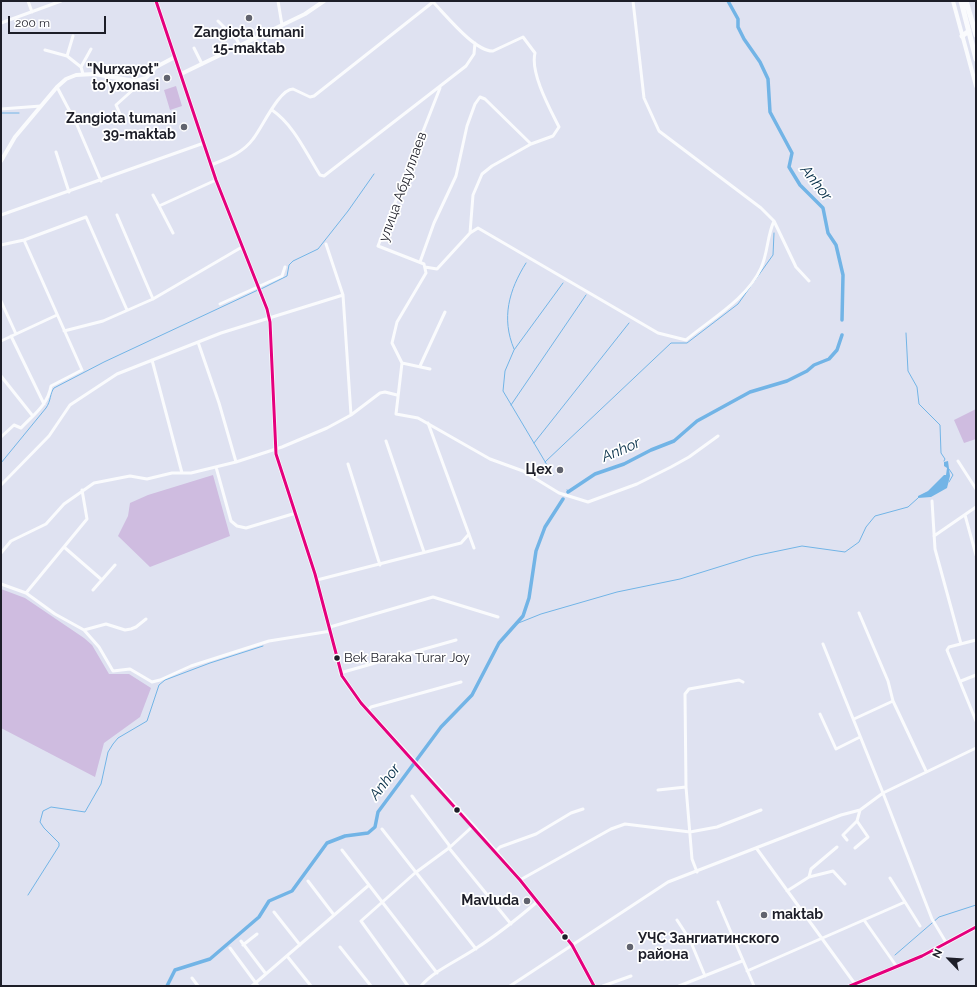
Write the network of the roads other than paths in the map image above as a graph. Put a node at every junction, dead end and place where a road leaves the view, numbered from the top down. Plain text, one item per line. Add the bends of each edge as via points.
1 (28, 1) edge
2 (61, 1) edge
3 (156, 1) edge
4 (278, 1) edge
5 (324, 1) edge
6 (634, 1) edge
7 (953, 1) edge
8 (961, 1) edge
9 (966, 1) edge
10 (433, 2) edge
11 (32, 12) junction
12 (218, 21) dead end
13 (1, 23) edge
14 (282, 25) junction
15 (969, 30) junction
16 (976, 35) edge
17 (73, 36) dead end
18 (962, 36) junction
19 (475, 42) junction
20 (240, 46) junction
21 (194, 48) dead end
22 (91, 49) dead end
23 (45, 50) dead end
24 (67, 56) junction
25 (175, 57) junction
26 (976, 59) edge
27 (203, 65) junction
28 (81, 67) junction
29 (82, 74) junction
30 (181, 74) junction
31 (146, 78) junction
32 (976, 86) edge
33 (57, 87) junction
34 (440, 88) junction
35 (41, 106) junction
36 (27, 108) junction
37 (1, 109) edge
38 (272, 110) junction
39 (34, 114) junction
40 (120, 114) dead end
41 (204, 143) junction
42 (531, 144) junction
43 (56, 152) dead end
44 (1, 161) edge
45 (211, 165) junction
46 (216, 180) junction
47 (101, 181) junction
48 (69, 192) junction
49 (153, 195) dead end
50 (159, 206) junction
51 (1, 215) edge
52 (117, 215) dead end
53 (774, 221) junction
54 (173, 233) dead end
55 (470, 233) junction
56 (24, 240) junction
57 (326, 244) dead end
58 (1, 245) edge
59 (242, 247) junction
60 (420, 262) junction
61 (285, 267) dead end
62 (425, 268) junction
63 (809, 281) dead end
64 (258, 287) junction
65 (342, 296) junction
66 (153, 299) junction
67 (1, 301) edge
68 (220, 304) dead end
69 (127, 310) junction
70 (445, 312) dead end
71 (57, 315) junction
72 (269, 317) junction
73 (64, 331) junction
74 (16, 334) junction
75 (11, 336) junction
76 (1, 340) edge
77 (198, 342) junction
78 (152, 360) junction
79 (402, 363) junction
80 (420, 366) junction
81 (430, 369) dead end
82 (1, 376) edge
83 (397, 394) junction
84 (44, 404) junction
85 (32, 415) junction
86 (351, 415) junction
87 (428, 423) junction
88 (718, 436) dead end
89 (1, 437) edge
90 (386, 441) dead end
91 (275, 449) junction
92 (958, 461) dead end
93 (236, 462) junction
94 (348, 464) dead end
95 (216, 467) junction
96 (182, 473) junction
97 (1, 485) edge
98 (976, 489) edge
99 (82, 490) junction
100 (932, 500) dead end
101 (976, 507) edge
102 (296, 513) junction
103 (965, 515) junction
104 (469, 534) junction
105 (934, 536) junction
106 (64, 547) junction
107 (474, 548) dead end
108 (424, 552) junction
109 (1, 553) edge
110 (976, 554) edge
111 (115, 565) dead end
112 (380, 565) junction
113 (102, 580) junction
114 (317, 580) junction
115 (1, 584) edge
116 (93, 590) dead end
117 (26, 592) junction
118 (859, 613) dead end
119 (498, 617) dead end
120 (146, 619) dead end
121 (331, 629) junction
122 (84, 630) junction
123 (456, 640) dead end
124 (976, 640) edge
125 (823, 644) dead end
126 (961, 644) junction
127 (340, 673) junction
128 (976, 675) edge
129 (961, 681) junction
130 (461, 682) dead end
131 (743, 682) dead end
132 (893, 701) junction
133 (368, 710) junction
134 (820, 714) dead end
135 (854, 719) junction
136 (976, 721) edge
137 (860, 737) junction
138 (976, 748) edge
139 (926, 771) junction
140 (686, 787) junction
141 (658, 790) dead end
142 (883, 793) junction
143 (412, 796) dead end
144 (583, 809) dead end
145 (761, 810) dead end
146 (860, 810) junction
147 (857, 820) junction
148 (474, 826) junction
149 (382, 829) dead end
150 (690, 832) junction
151 (847, 840) dead end
152 (837, 847) dead end
153 (449, 848) junction
154 (856, 848) dead end
155 (757, 849) junction
156 (342, 850) dead end
157 (496, 851) junction
158 (415, 872) junction
159 (697, 872) junction
160 (809, 877) junction
161 (890, 878) dead end
162 (520, 880) junction
163 (308, 881) dead end
164 (845, 884) dead end
165 (369, 885) junction
166 (787, 891) junction
167 (382, 901) junction
168 (537, 902) junction
169 (718, 902) dead end
170 (905, 902) junction
171 (274, 912) dead end
172 (334, 915) junction
173 (677, 920) dead end
174 (864, 920) junction
175 (511, 924) junction
176 (920, 926) dead end
177 (976, 927) edge
178 (257, 934) dead end
179 (821, 939) junction
180 (240, 941) dead end
181 (947, 944) junction
182 (243, 945) junction
183 (300, 945) junction
184 (572, 945) junction
185 (340, 947) dead end
186 (230, 948) dead end
187 (476, 949) junction
188 (287, 956) junction
189 (742, 961) junction
190 (897, 967) junction
191 (747, 971) junction
192 (438, 973) junction
193 (266, 974) junction
194 (630, 976) dead end
195 (705, 976) junction
196 (192, 978) dead end
197 (257, 985) edge
198 (852, 985) edge
199 (198, 986) edge
200 (252, 986) edge
201 (311, 986) edge
202 (371, 986) edge
203 (408, 986) edge
204 (421, 986) edge
205 (510, 986) edge
206 (594, 986) edge
207 (603, 986) edge
208 (679, 986) edge
209 (754, 986) edge

1 - 11 street
2 - 11 street
3 - 25 main road
4 - 14 street
5 - 14 street via 310,12
6 - 53 street via 644,98 658,131 761,208
7 - 18 street
8 - 15 highway
9 - 16 highway
10 - 19 street
10 - 38 street via 314,96 310,97 295,89 289,89 282,94
11 - 13 street
12 - 20 street
14 - 20 street
15 - 18 highway
15 - 26 highway
17 - 24 street
18 - 32 street
19 - 34 street via 470,62
19 - 42 street via 493,51 522,37 534,52 537,75 559,129 553,136
20 - 27 street
21 - 27 street
22 - 28 street
23 - 24 street
24 - 28 street
25 - 30 main road
25 - 31 street via 156,67
27 - 30 street
28 - 29 street
29 - 31 street via 130,82
29 - 33 street via 71,76
30 - 41 main road
31 - 40 street via 116,105
33 - 35 street
33 - 47 street via 77,125
34 - 38 street via 324,176 320,175 295,135
34 - 60 street, улица Абдуллаев via 378,246
35 - 36 street
35 - 39 street
36 - 37 street
36 - 39 street
38 - 45 street via 253,141 235,155
39 - 44 street via 11,143
41 - 45 main road
41 - 47 street
42 - 55 street via 486,169 482,174 473,196
42 - 60 street via 480,97 474,104 467,126 456,176 434,223
43 - 48 street
45 - 46 main road
46 - 50 street
46 - 59 main road
47 - 48 street
48 - 51 street
49 - 50 street
50 - 54 street
52 - 66 street
53 - 55 street via 761,268 754,279 737,299 686,340 658,333 478,228
53 - 63 street via 796,266
55 - 62 street via 437,269
56 - 58 street
56 - 69 street via 86,217
56 - 71 street
57 - 65 street
59 - 64 main road
59 - 66 street
60 - 62 street
61 - 64 street via 282,276
62 - 79 street via 426,273 397,322 392,343
64 - 68 street
64 - 72 main road
65 - 72 street
65 - 86 street
66 - 69 street
67 - 74 street
69 - 73 street via 103,321
70 - 80 street
71 - 73 street
71 - 74 street
72 - 77 street
72 - 91 main road
73 - 84 street via 82,370 51,386
74 - 75 street
75 - 76 street
75 - 84 street
77 - 78 street
77 - 93 street
78 - 96 street
78 - 97 street via 118,374 70,405 49,436
79 - 80 street
79 - 83 street
80 - 81 street
82 - 85 street
83 - 86 street via 380,394
83 - 87 street via 396,414 418,418
84 - 85 street
85 - 89 street via 21,428 14,425
86 - 91 street
87 - 88 street via 490,459 523,471 560,493 588,502 637,484 672,467
87 - 104 street
90 - 108 street
91 - 93 street
91 - 102 main road
92 - 98 street
93 - 95 street
94 - 112 street
95 - 96 street
95 - 102 street via 231,521 237,526 246,528
96 - 99 street via 147,479 130,476 99,481
99 - 106 street via 87,519
99 - 109 street via 64,504 46,524 11,541
100 - 105 street
101 - 103 street
102 - 114 main road
103 - 105 street
103 - 110 street
104 - 107 street
104 - 108 street via 461,543
105 - 126 street via 935,549
106 - 113 street
106 - 117 street
108 - 112 street
111 - 113 street
112 - 114 street
113 - 116 street
114 - 121 main road
115 - 117 street
117 - 122 street via 55,614
118 - 132 street via 888,681
119 - 121 street via 433,597
120 - 122 street via 131,629 125,630 106,624
121 - 122 street via 269,641 191,666 152,682 130,669 113,671 99,647
121 - 127 main road
123 - 127 street
124 - 126 street
125 - 135 street
126 - 129 street via 948,650
127 - 133 main road via 351,691
128 - 129 street
129 - 136 street
130 - 133 street via 371,707
131 - 140 street via 739,680 689,689 685,694
132 - 135 street
132 - 139 street
133 - 148 main road
134 - 137 street via 836,749
135 - 137 street
137 - 142 street
138 - 139 street
139 - 142 street
140 - 141 street
140 - 150 street
142 - 146 street
142 - 181 street via 932,919
143 - 153 street
144 - 157 street via 571,813 536,834
145 - 150 street via 717,827
146 - 147 street
146 - 155 street via 841,815
147 - 151 street via 843,835
147 - 154 street via 868,837
148 - 153 street
148 - 157 main road
149 - 158 street
150 - 159 street via 692,859
150 - 162 street via 625,824 611,829
152 - 160 street via 811,869
153 - 158 street
153 - 175 street
155 - 159 street
155 - 166 street
156 - 165 street
157 - 162 main road
158 - 167 street
158 - 187 street
159 - 184 street via 668,882
160 - 164 street via 833,871
160 - 166 street
161 - 170 street
162 - 168 main road
163 - 172 street
165 - 167 street
165 - 172 street
166 - 179 street
167 - 192 street
167 - 203 street via 361,921
168 - 175 street
168 - 184 main road
169 - 189 street
170 - 174 street
170 - 176 street
171 - 183 street
172 - 183 street
173 - 195 street via 690,940
174 - 179 street
174 - 190 street
175 - 187 street
177 - 181 main road
178 - 182 street
179 - 191 street
179 - 198 street
180 - 182 street
181 - 190 main road
182 - 193 street
183 - 188 street
184 - 205 street
184 - 206 main road
185 - 202 street
186 - 197 street
187 - 192 street
188 - 193 street
188 - 201 street
189 - 191 street
189 - 195 street
190 - 198 main road
191 - 209 street
192 - 204 street
193 - 197 street
194 - 207 street
195 - 208 street
196 - 199 street
197 - 200 street

